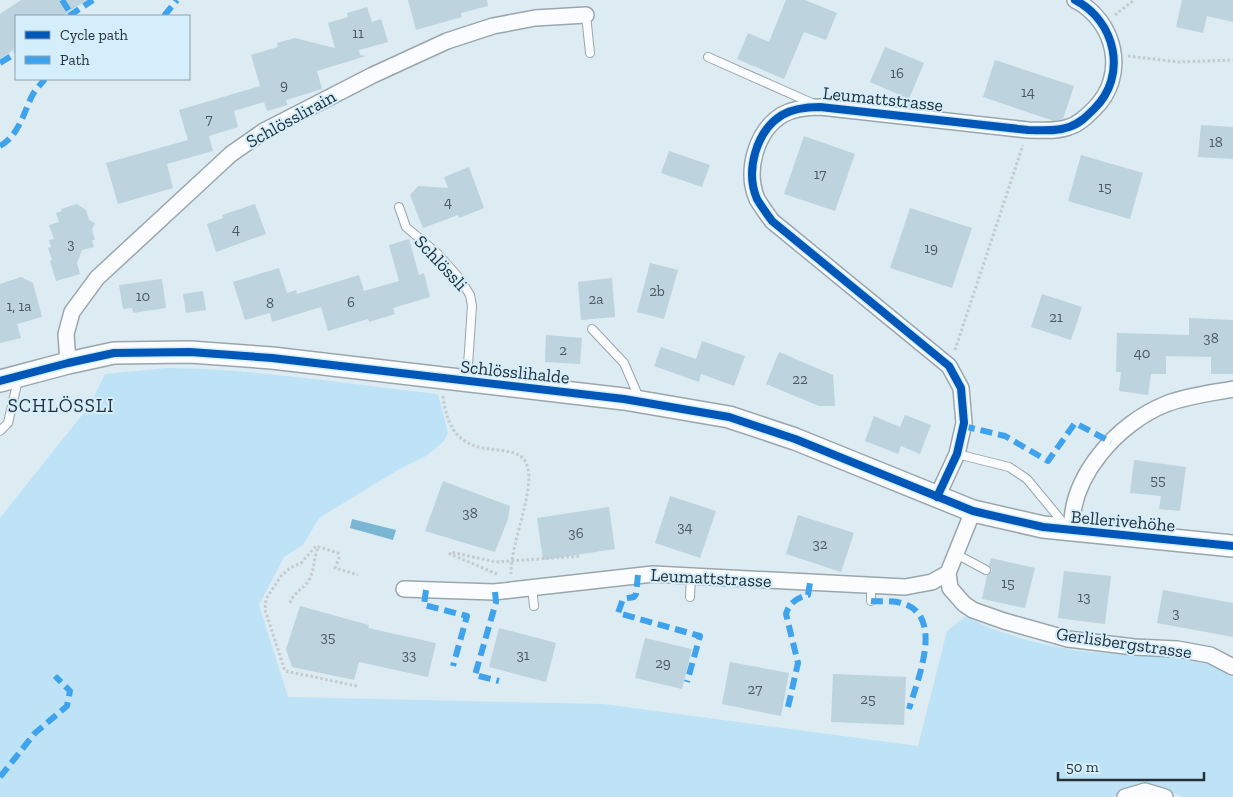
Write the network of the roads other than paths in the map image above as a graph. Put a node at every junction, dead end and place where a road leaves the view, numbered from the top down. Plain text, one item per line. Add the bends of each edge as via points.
1 (1075, 0) edge
2 (586, 15) joint
3 (590, 53) dead end
4 (708, 57) dead end
5 (820, 106) junction
6 (399, 207) dead end
7 (592, 329) dead end
8 (68, 363) junction
9 (9, 379) edge
10 (467, 382) junction
11 (1233, 389) edge
12 (640, 402) junction
13 (0, 431) edge
14 (957, 454) junction
15 (937, 497) junction
16 (973, 511) junction
17 (1011, 520) joint
18 (1072, 531) junction
19 (1233, 546) edge
20 (956, 554) junction
21 (986, 570) dead end
22 (948, 573) junction
23 (691, 576) junction
24 (532, 587) junction
25 (404, 589) dead end
26 (690, 597) dead end
27 (534, 606) dead end
28 (1233, 667) edge
29 (1125, 797) edge
30 (1165, 797) edge

1 - 5 street, Leumattstrasse via 1104,24 1114,62 1111,85 1099,104 1086,118 1070,127 1028,130
2 - 3 lane
2 - 8 street, Schlösslirain via 536,18 493,26 447,41 264,131 231,154 97,278 72,312 66,334
4 - 5 lane
5 - 14 street, Leumattstrasse via 782,115 767,128 755,152 752,175 757,198 772,221 949,366 961,388 964,423
6 - 10 lane, Schlössli via 406,227 438,254 470,295
7 - 12 lane via 624,363
8 - 9 main road, Schlösslihalde
8 - 10 main road, Schlösslihalde via 114,353 190,352 272,358
9 - 13 lane via 8,423
10 - 12 main road, Schlösslihalde
11 - 18 street via 1167,403 1137,418 1102,453 1082,484 1071,518
12 - 15 main road, Schlösslihalde via 729,417 795,439
14 - 15 street, Leumattstrasse
14 - 18 lane via 1009,467 1027,479 1052,512
15 - 16 main road, Schlösslihalde
16 - 17 main road, Schlösslihalde
16 - 20 street
17 - 18 main road, Bellerivehöhe
18 - 19 main road, Bellerivehöhe
20 - 21 lane
20 - 22 street
22 - 23 street, Leumattstrasse via 932,582 871,594
22 - 28 street, Gerlisbergstrasse via 950,588 964,604 1004,621 1068,639 1210,655
23 - 24 street, Leumattstrasse via 628,576
23 - 26 lane
24 - 25 street, Leumattstrasse via 494,592
24 - 27 lane
29 - 30 street via 1145,792

